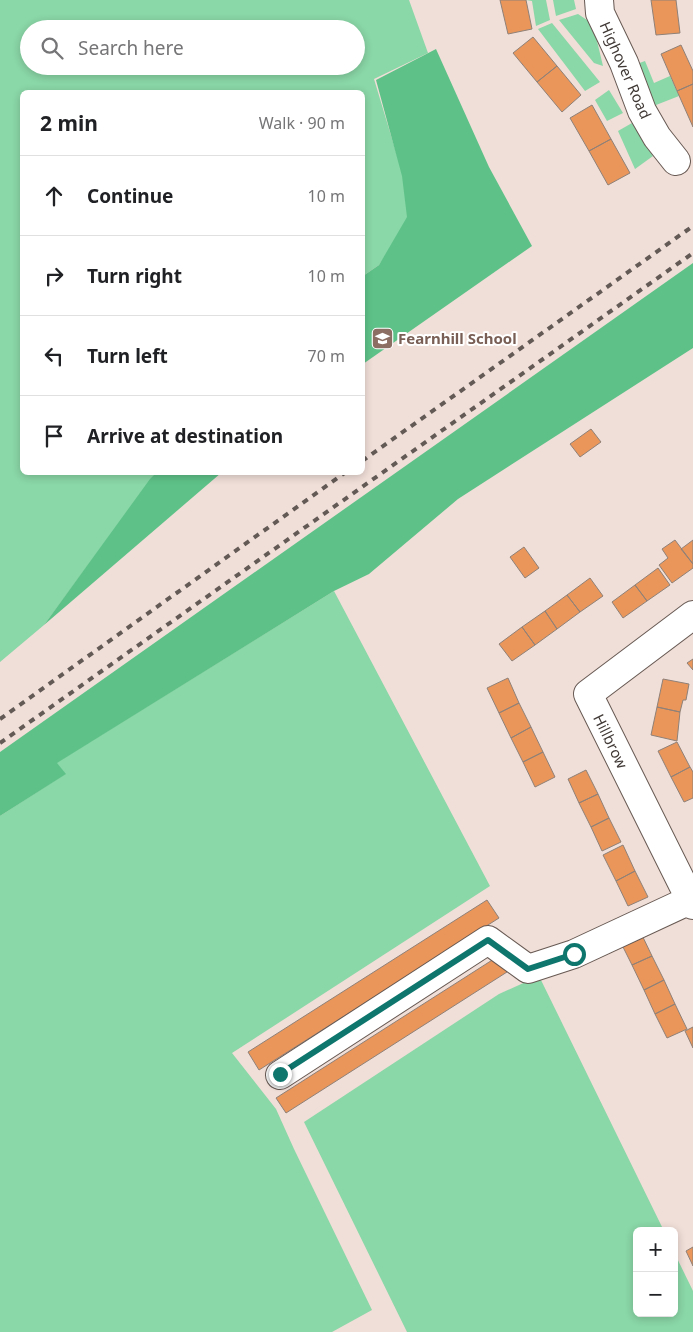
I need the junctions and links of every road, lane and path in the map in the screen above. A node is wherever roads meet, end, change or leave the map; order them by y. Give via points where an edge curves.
1 (599, 0) edge
2 (676, 161) dead end
3 (693, 615) edge
4 (692, 903) edge
5 (280, 1074) dead end

1 - 2 street, Highover Road via 600,12 642,111
3 - 4 street, Hillbrow via 588,694
4 - 5 street via 582,950 528,969 488,940

